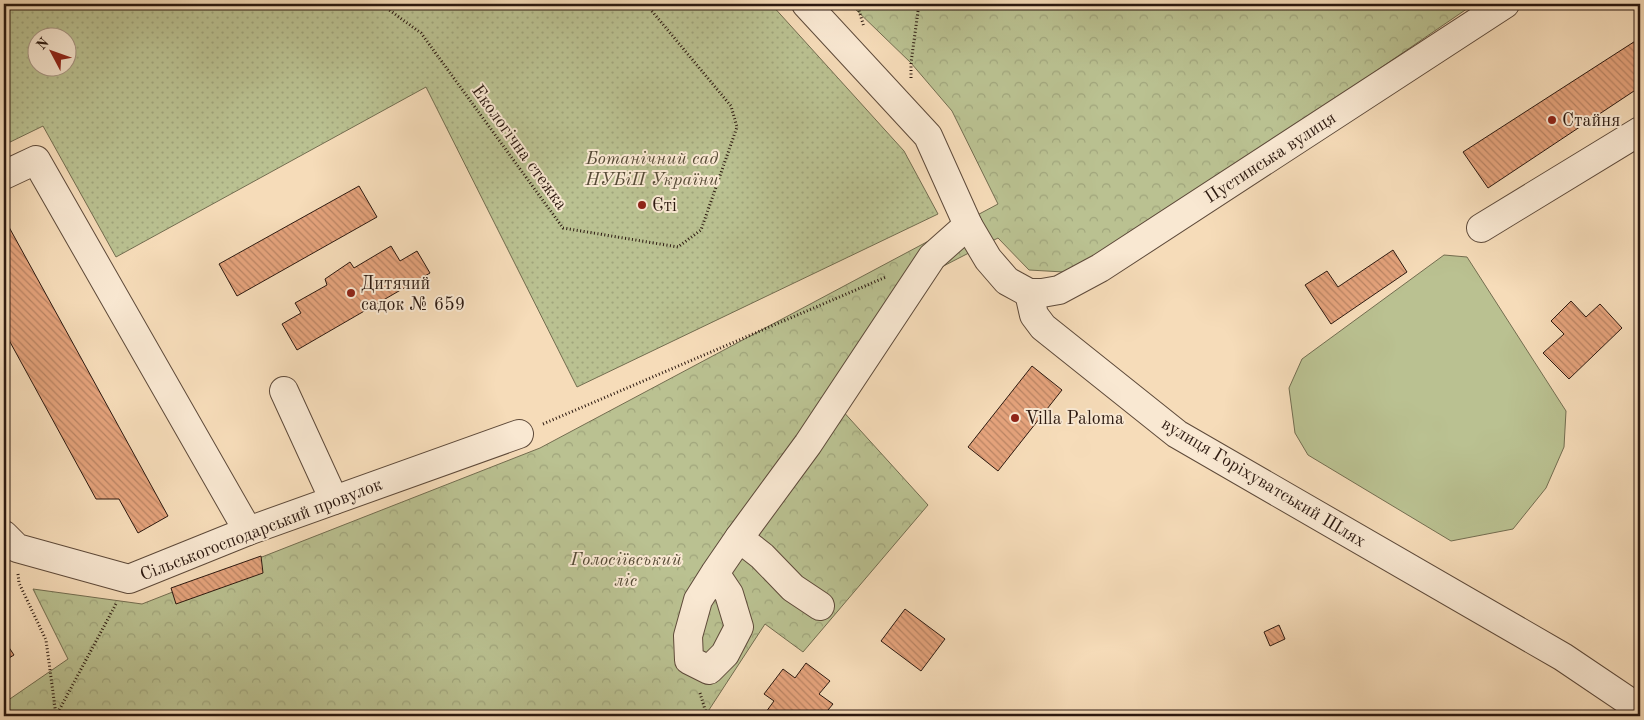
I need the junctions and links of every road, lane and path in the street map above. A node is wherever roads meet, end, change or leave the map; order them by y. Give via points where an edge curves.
1 (381, 4) edge
2 (646, 4) edge
3 (806, 4) edge
4 (919, 4) edge
5 (1505, 4) edge
6 (911, 63) dead end
7 (1640, 131) edge
8 (4, 174) edge
9 (968, 225) junction
10 (1482, 228) dead end
11 (886, 277) dead end
12 (1029, 293) junction
13 (284, 391) dead end
14 (519, 434) joint
15 (334, 500) junction
16 (248, 531) junction
17 (739, 538) junction
18 (10, 541) edge
19 (715, 573) dead end
20 (129, 579) junction
21 (820, 606) dead end
22 (1632, 710) edge
23 (56, 716) edge

1 - 2 path, Екологічна стежка via 421,33 563,228 678,246 700,230 737,128 731,106
3 - 9 street via 928,136
4 - 6 path
5 - 12 street, Пустинська вулиця via 1100,268 1059,290
7 - 10 street
8 - 16 street via 36,160
9 - 12 street via 988,259 1007,281
9 - 17 street via 932,258 808,444
11 - 14 path
12 - 22 street, вулиця Горіхуватський Шлях via 1034,315 1043,327 1177,434 1563,657
13 - 15 street
14 - 15 street, Сільськогосподарський провулок
15 - 16 street, Сільськогосподарський провулок
16 - 20 street, Сільськогосподарський провулок
17 - 19 street
17 - 21 street via 793,588
18 - 20 street, Сільськогосподарський провулок
18 - 23 path via 19,583 46,640
20 - 23 path

